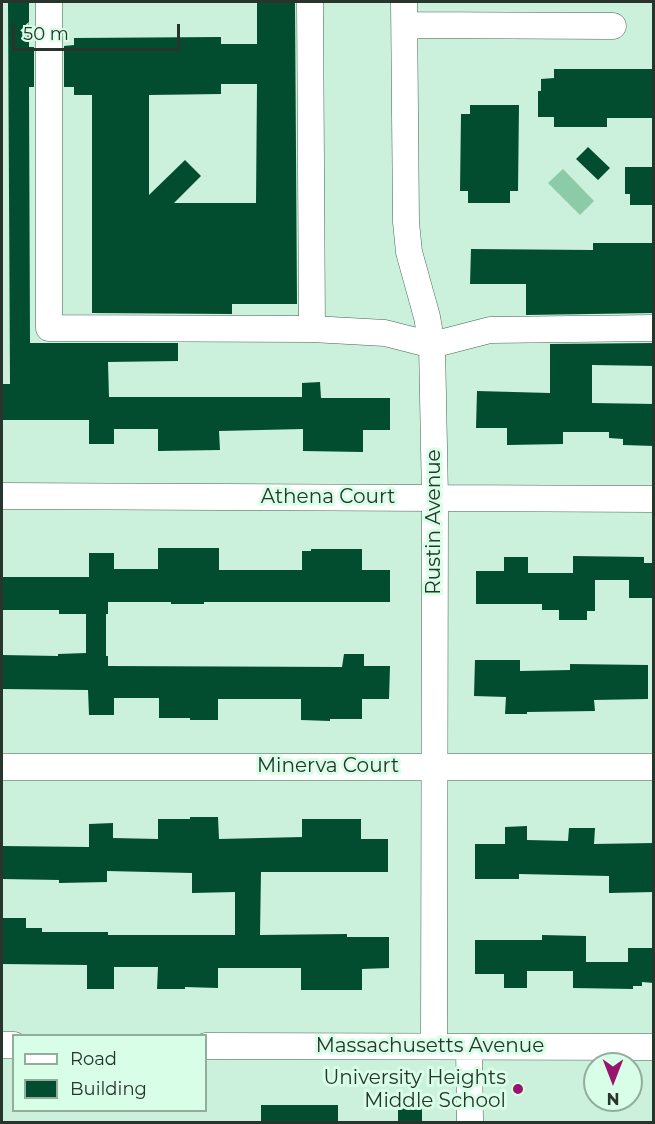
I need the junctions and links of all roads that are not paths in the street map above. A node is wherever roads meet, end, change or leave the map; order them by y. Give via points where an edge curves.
1 (49, 2) edge
2 (310, 2) edge
3 (405, 13) edge
4 (613, 26) dead end
5 (654, 328) edge
6 (312, 329) junction
7 (432, 345) junction
8 (2, 496) edge
9 (435, 498) junction
10 (654, 499) edge
11 (434, 766) junction
12 (2, 767) edge
13 (654, 767) edge
14 (207, 1046) edge
15 (434, 1046) junction
16 (470, 1047) junction
17 (654, 1047) edge
18 (470, 1122) edge

1 - 6 street via 49,328
2 - 6 street
3 - 4 street
3 - 7 street, Rustin Avenue via 406,222 409,252
5 - 7 street via 490,330
6 - 7 street via 385,333
7 - 9 street, Rustin Avenue
8 - 9 street, Athena Court
9 - 10 street, Athena Court
9 - 11 street, Rustin Avenue
11 - 12 street, Minerva Court
11 - 13 street, Minerva Court
11 - 15 street, Rustin Avenue
14 - 15 street, Massachusetts Avenue
15 - 16 street, Massachusetts Avenue
16 - 17 street, Massachusetts Avenue
16 - 18 street

